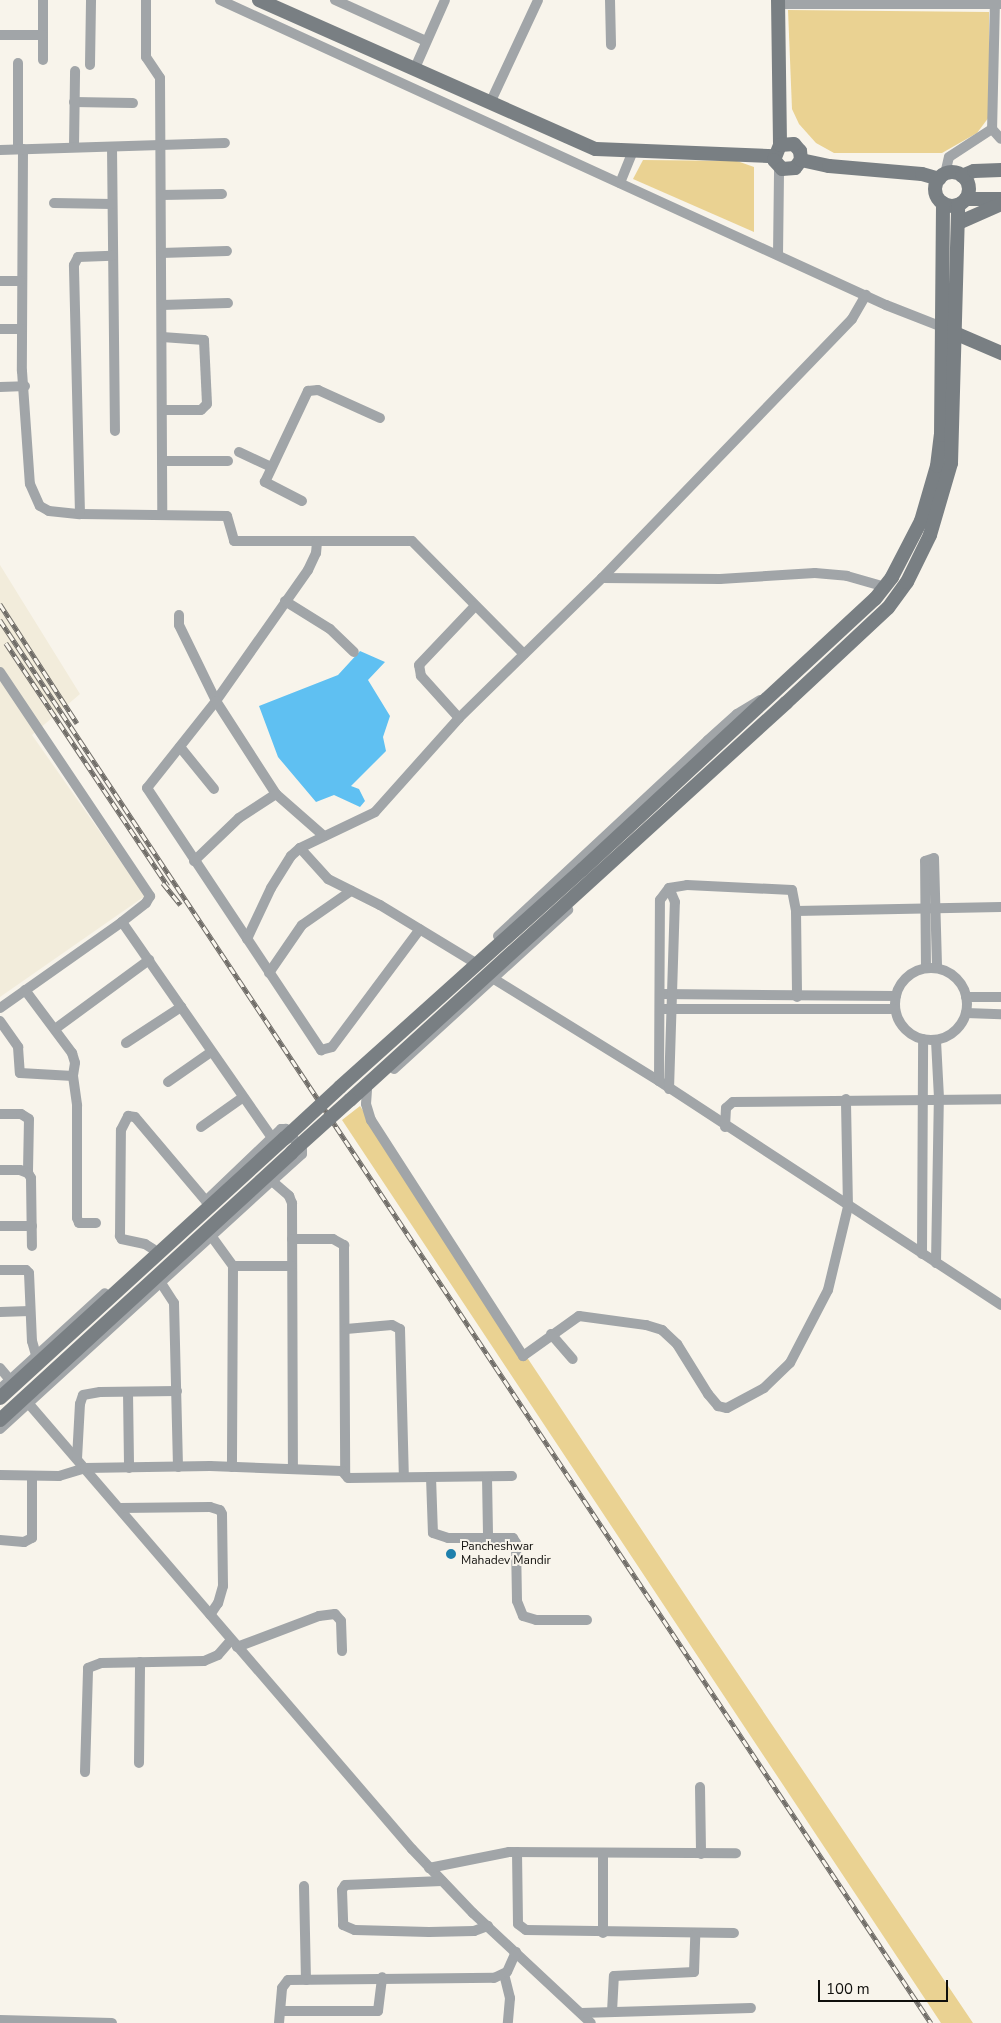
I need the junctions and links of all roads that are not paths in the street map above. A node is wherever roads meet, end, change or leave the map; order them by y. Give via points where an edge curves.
1 (43, 0) edge
2 (91, 0) edge
3 (146, 0) edge
4 (220, 0) edge
5 (259, 0) edge
6 (335, 0) edge
7 (445, 0) edge
8 (538, 0) edge
9 (610, 0) edge
10 (778, 2) edge
11 (997, 2) edge
12 (354, 4) edge
13 (998, 28) edge
14 (0, 35) edge
15 (43, 35) junction
16 (426, 42) junction
17 (611, 45) dead end
18 (43, 60) dead end
19 (18, 63) dead end
20 (90, 64) dead end
21 (415, 68) junction
22 (75, 71) dead end
23 (491, 101) junction
24 (74, 102) junction
25 (133, 103) dead end
26 (992, 129) junction
27 (1001, 139) edge
28 (225, 143) dead end
29 (160, 145) junction
30 (74, 146) junction
31 (112, 147) junction
32 (20, 149) junction
33 (0, 150) edge
34 (633, 151) junction
35 (778, 156) junction
36 (801, 160) junction
37 (1001, 170) edge
38 (962, 176) junction
39 (942, 177) junction
40 (620, 183) junction
41 (222, 194) dead end
42 (161, 195) junction
43 (1001, 199) edge
44 (962, 202) junction
45 (943, 203) junction
46 (54, 204) dead end
47 (112, 204) junction
48 (1001, 204) edge
49 (958, 223) junction
50 (228, 251) dead end
51 (161, 253) junction
52 (778, 255) junction
53 (112, 256) junction
54 (0, 281) edge
55 (21, 281) junction
56 (866, 295) junction
57 (228, 303) dead end
58 (162, 304) junction
59 (0, 328) edge
60 (22, 328) junction
61 (942, 328) junction
62 (957, 334) junction
63 (162, 337) junction
64 (1001, 353) edge
65 (25, 386) junction
66 (0, 387) edge
67 (162, 410) junction
68 (380, 418) dead end
69 (115, 431) dead end
70 (238, 452) dead end
71 (162, 461) junction
72 (228, 461) dead end
73 (271, 467) junction
74 (302, 501) dead end
75 (162, 513) junction
76 (80, 514) junction
77 (317, 542) junction
78 (602, 578) junction
79 (885, 587) junction
80 (285, 601) junction
81 (475, 606) junction
82 (179, 615) dead end
83 (354, 652) dead end
84 (524, 654) junction
85 (0, 672) edge
86 (772, 694) junction
87 (216, 701) junction
88 (786, 703) junction
89 (459, 718) junction
90 (180, 747) junction
91 (214, 789) dead end
92 (276, 794) junction
93 (324, 836) junction
94 (300, 848) junction
95 (194, 861) junction
96 (669, 888) junction
97 (351, 891) junction
98 (936, 907) junction
99 (1001, 907) edge
100 (925, 908) junction
101 (796, 911) junction
102 (122, 922) junction
103 (420, 929) junction
104 (247, 940) junction
105 (149, 960) junction
106 (472, 961) junction
107 (931, 968) junction
108 (269, 973) junction
109 (494, 979) junction
110 (25, 990) junction
111 (660, 994) junction
112 (674, 994) junction
113 (896, 996) junction
114 (797, 997) junction
115 (966, 997) junction
116 (1001, 998) edge
117 (181, 1007) junction
118 (0, 1008) edge
119 (660, 1009) junction
120 (673, 1009) junction
121 (895, 1009) junction
122 (966, 1013) junction
123 (1001, 1014) edge
124 (0, 1021) edge
125 (55, 1029) junction
126 (923, 1039) junction
127 (936, 1040) junction
128 (126, 1043) dead end
129 (211, 1052) junction
130 (73, 1076) junction
131 (659, 1081) junction
132 (168, 1082) dead end
133 (343, 1085) junction
134 (669, 1089) junction
135 (358, 1094) junction
136 (242, 1098) junction
137 (939, 1098) junction
138 (846, 1099) junction
139 (925, 1099) junction
140 (1001, 1099) edge
141 (0, 1114) edge
142 (725, 1126) junction
143 (201, 1127) dead end
144 (279, 1138) junction
145 (0, 1170) edge
146 (28, 1173) junction
147 (272, 1181) junction
148 (206, 1201) junction
149 (848, 1206) junction
150 (96, 1223) dead end
151 (0, 1226) edge
152 (32, 1226) junction
153 (212, 1237) junction
154 (292, 1239) junction
155 (32, 1246) dead end
156 (153, 1249) junction
157 (922, 1254) junction
158 (936, 1263) junction
159 (233, 1266) junction
160 (292, 1266) junction
161 (0, 1270) edge
162 (161, 1284) junction
163 (1001, 1304) edge
164 (30, 1311) junction
165 (0, 1312) edge
166 (346, 1329) junction
167 (551, 1334) junction
168 (36, 1355) junction
169 (573, 1359) dead end
170 (0, 1368) edge
171 (10, 1380) junction
172 (0, 1389) edge
173 (177, 1391) junction
174 (128, 1392) junction
175 (0, 1398) edge
176 (29, 1404) junction
177 (0, 1420) edge
178 (0, 1428) edge
179 (77, 1459) junction
180 (178, 1467) junction
181 (232, 1467) junction
182 (85, 1468) junction
183 (129, 1468) junction
184 (292, 1469) junction
185 (345, 1473) junction
186 (0, 1475) edge
187 (32, 1476) junction
188 (512, 1476) dead end
189 (404, 1477) junction
190 (430, 1477) junction
191 (487, 1477) junction
192 (120, 1508) junction
193 (488, 1537) junction
194 (0, 1540) edge
195 (210, 1615) junction
196 (587, 1620) dead end
197 (234, 1643) junction
198 (342, 1651) dead end
199 (140, 1662) junction
200 (139, 1763) dead end
201 (85, 1772) dead end
202 (700, 1787) dead end
203 (517, 1852) junction
204 (736, 1853) dead end
205 (604, 1854) junction
206 (701, 1854) junction
207 (429, 1868) junction
208 (442, 1881) junction
209 (304, 1886) dead end
210 (488, 1926) junction
211 (604, 1933) junction
212 (694, 1934) junction
213 (734, 1934) dead end
214 (516, 1952) junction
215 (504, 1974) junction
216 (382, 1977) junction
217 (306, 1980) junction
218 (751, 2008) dead end
219 (281, 2011) junction
220 (612, 2012) junction
221 (581, 2013) junction
222 (0, 2020) edge
223 (30, 2022) edge
224 (78, 2023) edge
225 (112, 2023) edge
226 (279, 2023) edge
227 (508, 2023) edge
228 (592, 2023) edge

1 - 15 street
2 - 20 street
3 - 29 street via 146,57 160,78
4 - 40 street
5 - 21 main road
6 - 12 street
7 - 16 street
8 - 23 street
9 - 17 street
10 - 11 street
10 - 35 main road
11 - 13 street
12 - 16 street
13 - 26 street
14 - 15 street
15 - 18 street
16 - 21 street
19 - 32 street
21 - 23 main road
22 - 24 street
23 - 34 main road via 596,149
24 - 25 street
24 - 30 street
26 - 27 street
26 - 39 street via 949,157
28 - 29 street
29 - 31 street
29 - 42 street
30 - 31 street
30 - 32 street
31 - 47 street
32 - 33 street
32 - 55 street
34 - 35 main road
34 - 40 street
35 - 36 main road via 791,170
35 - 36 main road via 789,143 797,147
35 - 52 street
36 - 39 main road via 828,166
37 - 38 main road
38 - 39 main road via 954,172
38 - 44 main road via 969,189
39 - 45 main road via 936,194
40 - 52 street
41 - 42 street
42 - 51 street
43 - 44 main road
44 - 45 main road
44 - 49 main road
45 - 61 main road
46 - 47 street
47 - 53 street
48 - 49 main road
49 - 62 main road
50 - 51 street
51 - 58 street
52 - 56 street
53 - 69 street
53 - 76 street via 78,257 74,265
54 - 55 street
55 - 60 street
56 - 61 street
56 - 78 street via 852,319
57 - 58 street
58 - 63 street
59 - 60 street
60 - 65 street
61 - 62 main road
61 - 79 main road via 937,466 921,521
62 - 64 main road
62 - 88 main road via 951,463 940,507 920,560 888,608
63 - 67 street
63 - 67 street via 204,340 207,404 201,410
65 - 66 street
65 - 76 street via 33,496 40,506 49,511
67 - 71 street
68 - 73 street via 312,389 304,397
70 - 73 street
71 - 72 street
71 - 75 street
73 - 74 street via 266,479 268,484
75 - 76 street
75 - 77 street via 226,516 234,541
77 - 80 street via 313,562
77 - 81 street via 412,541
78 - 79 street via 718,579 815,573 847,576
78 - 84 street
79 - 86 main road
80 - 83 street via 330,629
80 - 87 street
81 - 84 street
81 - 89 street via 418,665 421,676
82 - 87 street via 179,625
84 - 89 street
85 - 102 street via 149,893 146,903
86 - 106 street via 738,714
86 - 133 main road
87 - 90 street
87 - 92 street
88 - 109 street via 742,750
88 - 135 main road
89 - 93 street via 375,812
90 - 91 street
90 - 95 street via 147,788
92 - 93 street
92 - 95 street via 239,818
93 - 94 street
94 - 97 street via 319,872
94 - 104 street via 271,888
95 - 104 street
96 - 101 street via 687,885 787,888 794,892
96 - 111 street via 660,900
96 - 112 street via 675,902
97 - 103 street
97 - 108 street via 302,925
98 - 99 street
98 - 100 street
98 - 100 street via 936,860 927,858
98 - 107 street
100 - 101 street
100 - 107 street
101 - 114 street
102 - 105 street
102 - 110 street
103 - 106 street
103 - 108 street via 327,1050 317,1047
104 - 108 street
105 - 117 street
105 - 125 street
106 - 133 street via 354,1067
107 - 113 street via 906,978
107 - 115 street via 954,976
109 - 131 street
109 - 135 street
110 - 118 street
110 - 125 street
111 - 112 street
111 - 119 street
112 - 114 street
112 - 120 street
113 - 114 street
113 - 121 street
115 - 116 street
115 - 122 street
117 - 128 street
117 - 129 street
119 - 120 street
119 - 131 street
120 - 121 street
120 - 134 street
121 - 126 street via 904,1028
122 - 123 street
122 - 127 street via 955,1031
124 - 130 street via 18,1047 20,1073
125 - 130 street via 75,1062
126 - 127 street
126 - 139 street
127 - 137 street
129 - 132 street
129 - 136 street
130 - 150 street via 77,1106 77,1218 79,1222
131 - 134 street
133 - 144 main road, bridge
134 - 142 street
135 - 167 street via 366,1104 370,1120 523,1356
135 - 177 main road, bridge
136 - 143 street
136 - 144 street
137 - 139 street
137 - 140 street
137 - 158 street
138 - 139 street
138 - 142 street via 733,1102 726,1108
138 - 149 street
139 - 157 street
141 - 146 street via 21,1114 29,1120
142 - 149 street
144 - 147 street via 281,1129 286,1129 303,1152
144 - 148 street
144 - 175 main road
145 - 146 street
146 - 152 street
147 - 153 street
147 - 154 street via 289,1196
148 - 156 street
148 - 156 street via 134,1117 128,1116 121,1130 120,1236
149 - 157 street
149 - 167 street via 828,1290 797,1351 775,1378 732,1407 718,1406 676,1344 662,1330 579,1316
151 - 152 street
152 - 155 street
153 - 159 street
153 - 162 street
154 - 160 street
154 - 166 street via 333,1239 344,1245
156 - 168 street
157 - 158 street
158 - 163 street
159 - 160 street
159 - 181 street
160 - 184 street
161 - 164 street via 28,1270
162 - 173 street via 174,1303
162 - 176 street
164 - 165 street
164 - 168 street
166 - 185 street
166 - 189 street via 392,1325 400,1330
167 - 169 street
168 - 171 street
170 - 171 street
171 - 172 street
173 - 174 street
173 - 180 street
174 - 179 street via 83,1395
174 - 183 street
176 - 178 street
176 - 179 street
179 - 182 street
180 - 181 street
180 - 183 street
181 - 184 street
182 - 183 street
182 - 187 street via 59,1476
182 - 192 street
184 - 185 street
185 - 189 street via 348,1478
186 - 187 street
187 - 194 street via 32,1538 24,1542
188 - 191 street
189 - 190 street
190 - 191 street
190 - 193 street via 433,1533 448,1538
191 - 193 street
192 - 195 street
192 - 195 street via 220,1510 223,1586 218,1604
193 - 196 street via 513,1538 516,1543 517,1601 523,1616 536,1620
195 - 197 street
197 - 198 street via 335,1614 341,1621
197 - 199 street via 204,1661
197 - 207 street
199 - 200 street
199 - 201 street via 101,1663 88,1668
202 - 206 street
203 - 205 street
203 - 207 street via 489,1854
203 - 211 street via 520,1928
204 - 206 street
205 - 206 street
205 - 211 street
207 - 208 street
208 - 210 street
208 - 210 street via 345,1885 342,1890 343,1925 355,1930 429,1932 474,1931
209 - 217 street
210 - 214 street
211 - 212 street
212 - 213 street
212 - 220 street via 694,1972 614,1976
214 - 215 street
214 - 221 street
215 - 216 street via 494,1978
215 - 227 street via 510,1998
216 - 217 street
216 - 219 street via 378,2011
217 - 219 street via 284,1983
218 - 220 street
219 - 226 street
220 - 221 street
221 - 228 street
222 - 223 street
223 - 224 street
224 - 225 street

